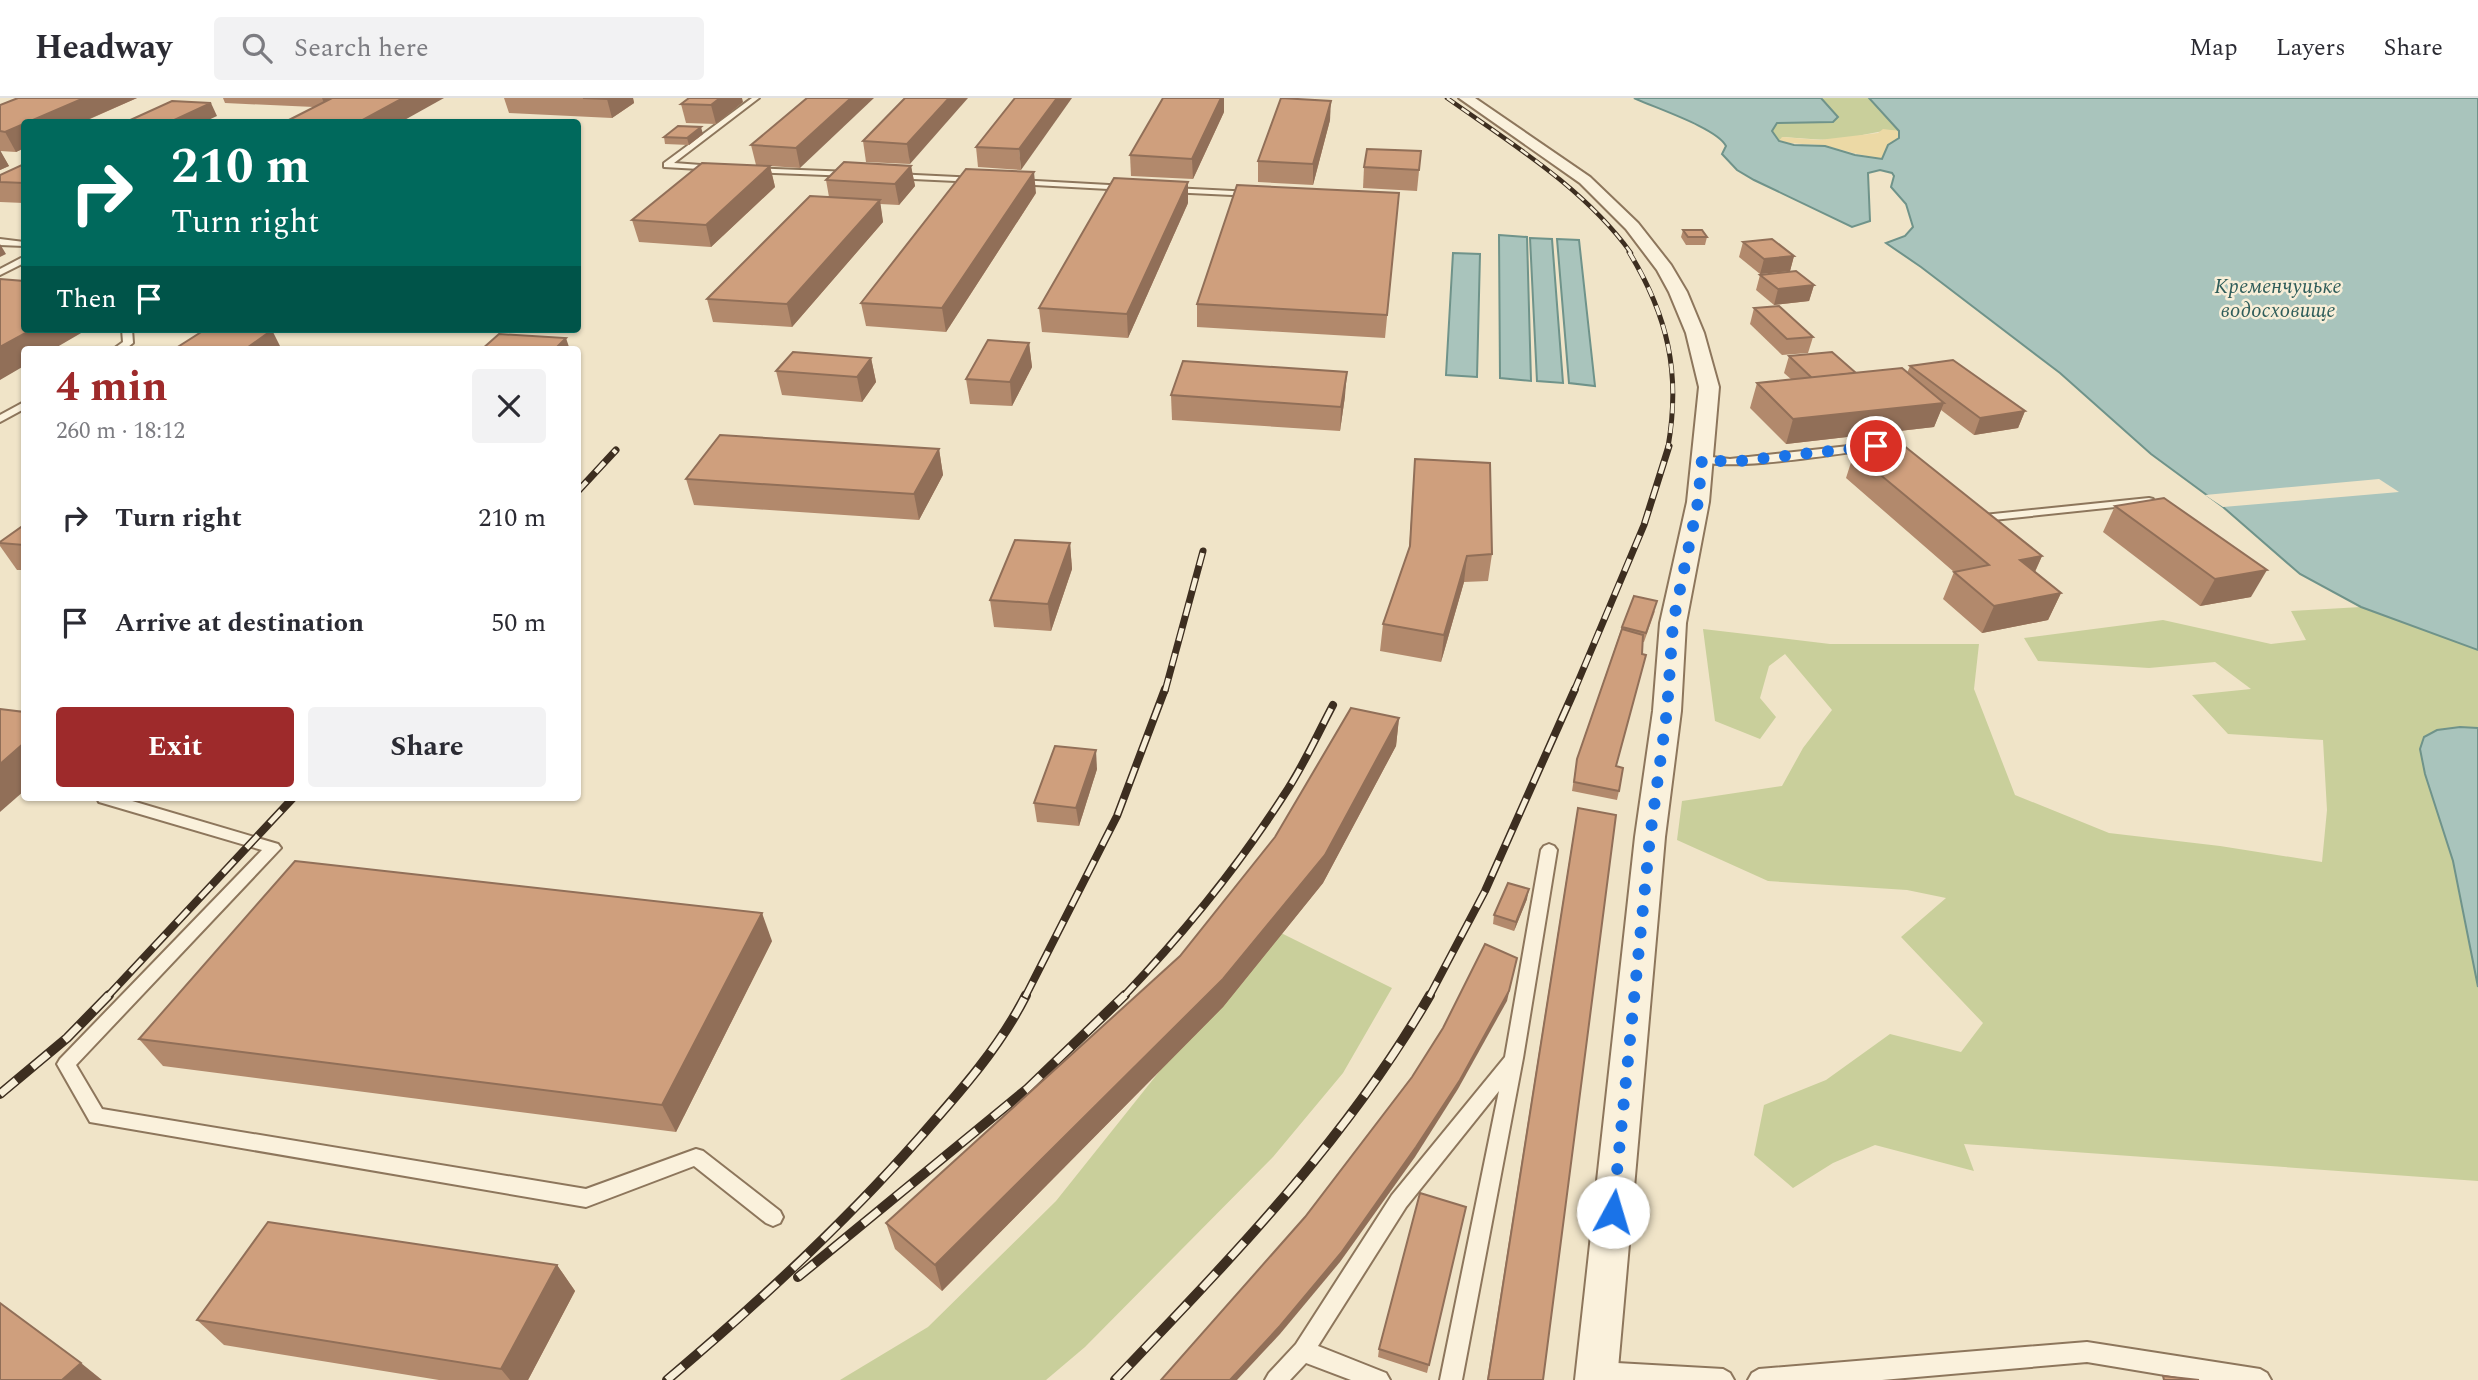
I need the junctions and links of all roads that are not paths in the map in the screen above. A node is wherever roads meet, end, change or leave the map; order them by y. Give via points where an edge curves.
1 (756, 98) edge
2 (1466, 98) edge
3 (722, 168) edge
4 (735, 169) edge
5 (859, 175) edge
6 (887, 176) edge
7 (983, 181) edge
8 (1011, 182) edge
9 (1135, 188) edge
10 (1162, 190) edge
11 (1258, 194) edge
12 (0, 242) edge
13 (21, 244) edge
14 (21, 262) edge
15 (0, 272) edge
16 (21, 407) edge
17 (0, 419) edge
18 (1702, 459) junction
19 (1907, 470) edge
20 (2166, 500) edge
21 (1958, 511) edge
22 (114, 801) edge
23 (1549, 850) dead end
24 (1514, 1058) junction
25 (773, 1217) dead end
26 (1303, 1351) junction
27 (1597, 1377) edge
28 (1276, 1380) edge
29 (1379, 1380) edge
30 (1451, 1380) edge
31 (1723, 1380) edge
32 (1759, 1380) edge
33 (2260, 1380) edge

1 - 3 lane via 667,165
2 - 18 street via 1585,180 1632,226 1665,269 1695,333 1709,387
4 - 5 lane
6 - 7 lane
8 - 9 lane
10 - 11 lane
12 - 13 lane
14 - 15 lane
16 - 17 lane
18 - 19 lane via 1730,462 1876,446
18 - 27 street via 1698,502 1673,623
20 - 21 lane via 1968,519
22 - 25 lane via 273,848 66,1064 96,1116 586,1198 696,1157
23 - 24 lane
24 - 26 lane via 1399,1202
24 - 30 lane
26 - 28 lane
26 - 29 lane
27 - 31 lane
32 - 33 lane via 2087,1352

